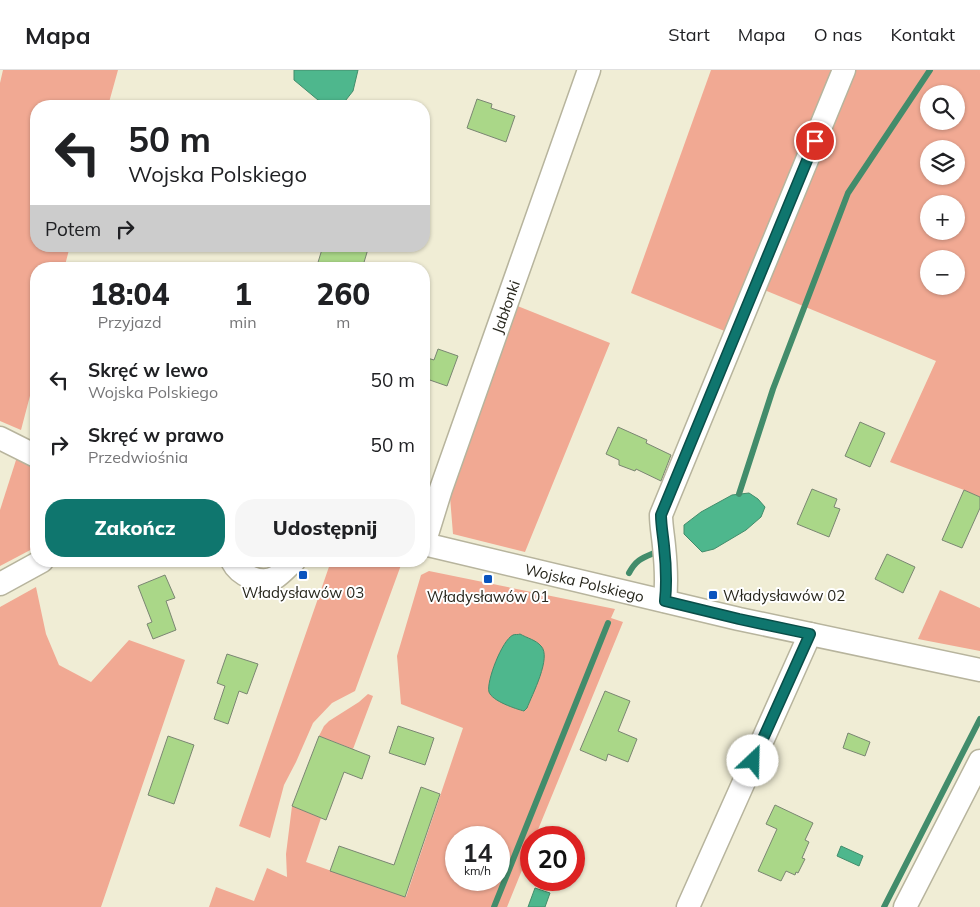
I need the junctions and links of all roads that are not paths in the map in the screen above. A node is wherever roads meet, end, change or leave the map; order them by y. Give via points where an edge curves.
1 (589, 70) edge
2 (844, 70) edge
3 (0, 438) edge
4 (30, 453) edge
5 (430, 525) edge
6 (430, 545) edge
7 (31, 567) edge
8 (236, 567) edge
9 (288, 567) edge
10 (0, 584) edge
11 (665, 601) junction
12 (810, 634) junction
13 (980, 670) edge
14 (980, 761) edge
15 (688, 907) edge
16 (905, 907) edge

1 - 5 street, Jabłonki
2 - 11 street via 661,515
3 - 4 street
6 - 11 street, Wojska Polskiego
7 - 10 street
8 - 9 street via 248,576 266,580 277,577
11 - 12 street, Wojska Polskiego
12 - 13 street, Wojska Polskiego
12 - 15 street
14 - 16 street

